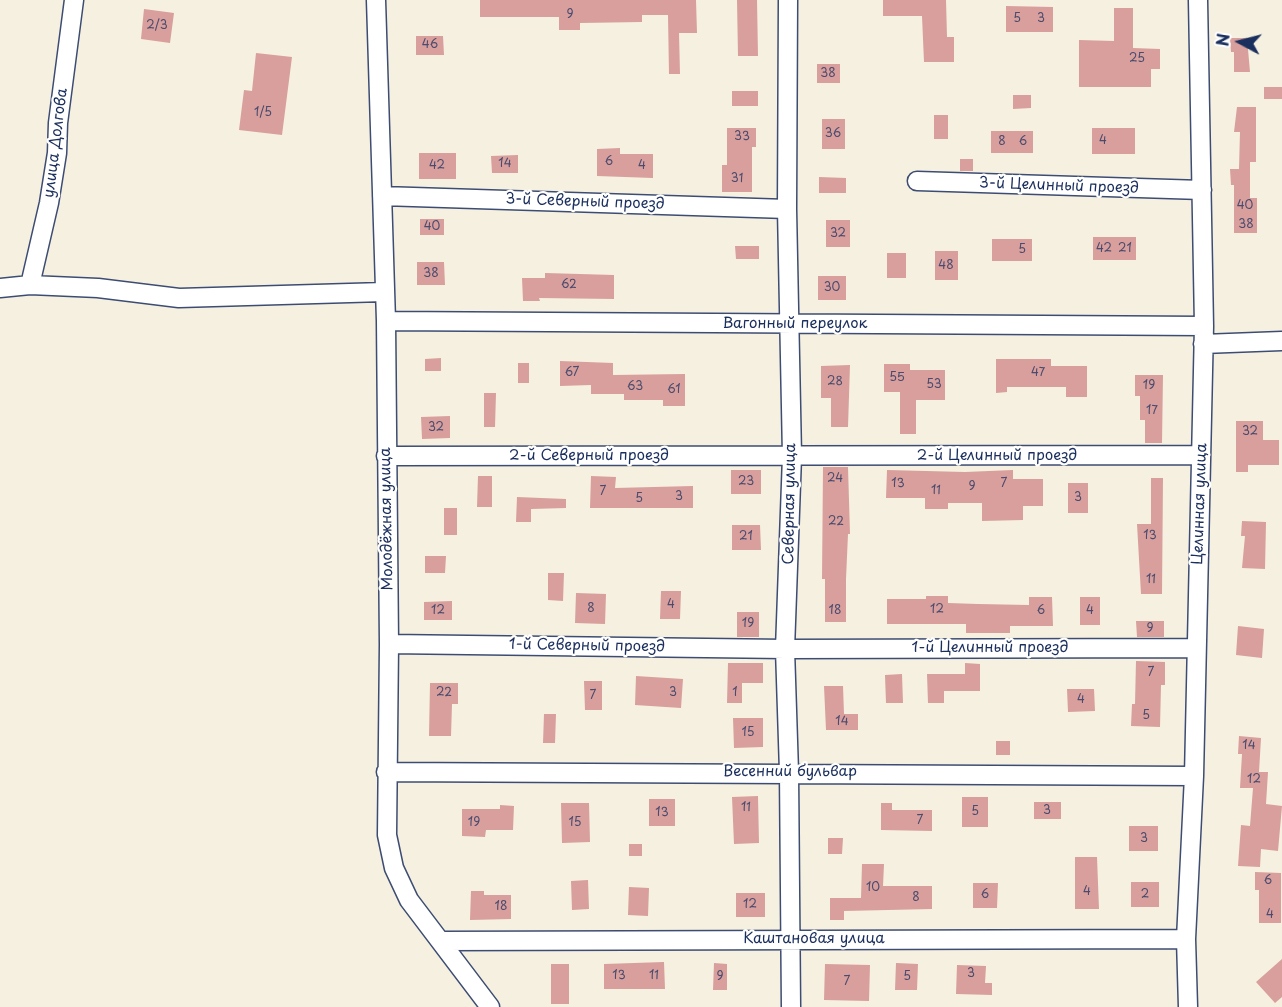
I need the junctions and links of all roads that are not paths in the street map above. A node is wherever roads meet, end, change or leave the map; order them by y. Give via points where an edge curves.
1 (74, 0) edge
2 (376, 0) edge
3 (788, 0) edge
4 (1198, 0) edge
5 (917, 181) dead end
6 (1202, 190) junction
7 (382, 196) junction
8 (787, 208) junction
9 (30, 285) junction
10 (0, 288) edge
11 (384, 292) junction
12 (386, 321) junction
13 (789, 325) junction
14 (1203, 335) junction
15 (1282, 341) edge
16 (1201, 455) junction
17 (386, 456) junction
18 (792, 456) junction
19 (389, 644) junction
20 (1196, 648) junction
21 (785, 649) junction
22 (386, 772) junction
23 (789, 772) junction
24 (1194, 776) junction
25 (790, 938) junction
26 (1186, 939) junction
27 (441, 941) junction
28 (490, 1007) edge
29 (791, 1007) edge
30 (1188, 1007) edge

1 - 9 street, улица Долгова via 57,153
2 - 7 street, Молодёжная улица
3 - 8 street, Северная улица
4 - 6 street, Целинная улица
5 - 6 street, 3-й Целинный проезд
6 - 14 street, Целинная улица
7 - 8 street, 3-й Северный проезд
7 - 11 street, Молодёжная улица
8 - 13 street, Северная улица
9 - 10 street
9 - 11 street via 179,298
11 - 12 street, Молодёжная улица
12 - 13 street, Вагонный переулок
12 - 17 street, Молодёжная улица
13 - 14 street, Вагонный переулок
13 - 18 street, Северная улица
14 - 15 street, Вагонный переулок
14 - 16 street, Целинная улица
16 - 18 street, 2-й Целинный проезд
16 - 20 street, Целинная улица
17 - 18 street, 2-й Северный проезд
17 - 19 street, Молодёжная улица
18 - 21 street, Северная улица
19 - 21 street, 1-й Северный проезд
19 - 22 street, Молодёжная улица
20 - 21 street, 1-й Целинный проезд
20 - 24 street, Целинная улица
21 - 23 street, Северная улица
22 - 23 street, Весенний бульвар
22 - 27 street, Молодёжная улица via 387,835 394,868 409,900
23 - 24 street, Весенний бульвар
23 - 25 street, Северная улица
24 - 26 street, Целинная улица
25 - 26 street, Каштановая улица
25 - 27 street, Каштановая улица
25 - 29 street, Северная улица
26 - 30 street, Целинная улица
27 - 28 street, Молодёжная улица

